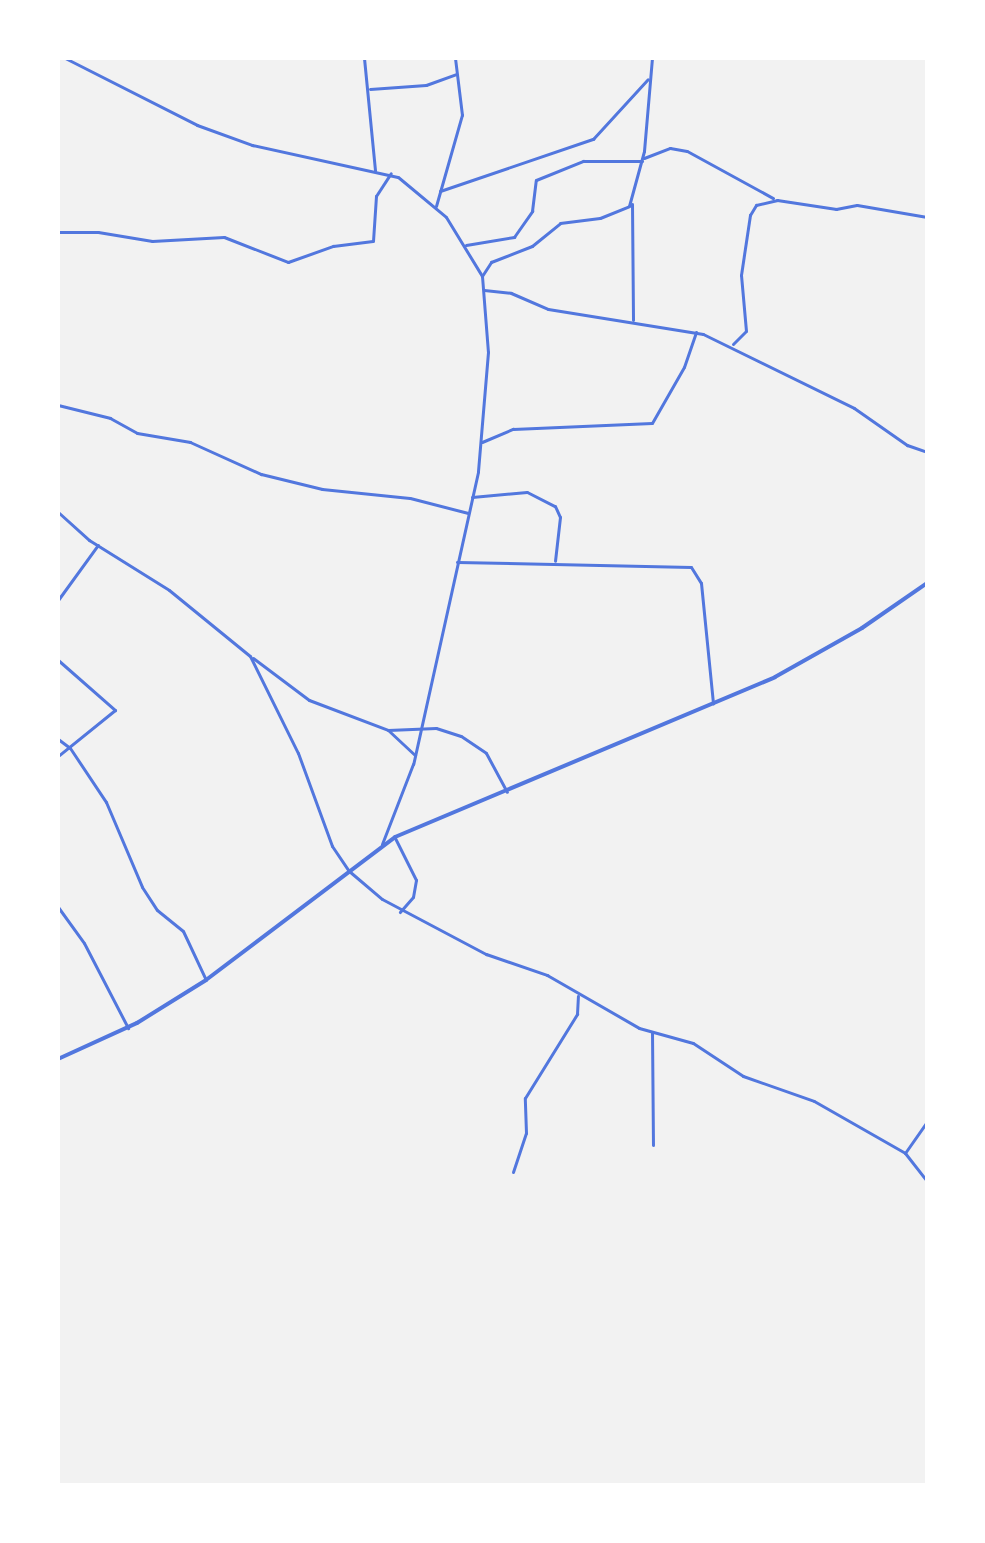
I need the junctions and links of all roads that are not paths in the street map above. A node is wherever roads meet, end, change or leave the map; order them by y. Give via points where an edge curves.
1 (65, 58) edge
2 (364, 58) edge
3 (455, 58) edge
4 (652, 58) edge
5 (456, 74) junction
6 (648, 79) junction
7 (369, 89) junction
8 (642, 159) junction
9 (375, 170) junction
10 (391, 173) junction
11 (440, 191) junction
12 (777, 200) junction
13 (631, 202) junction
14 (436, 206) junction
15 (927, 217) edge
16 (58, 232) edge
17 (466, 245) junction
18 (482, 276) junction
19 (484, 290) junction
20 (633, 320) junction
21 (696, 332) junction
22 (731, 346) junction
23 (58, 405) edge
24 (482, 442) junction
25 (927, 452) edge
26 (472, 497) junction
27 (58, 512) edge
28 (468, 513) junction
29 (98, 545) junction
30 (555, 561) junction
31 (457, 562) junction
32 (927, 583) edge
33 (58, 600) edge
34 (250, 656) junction
35 (58, 660) edge
36 (713, 704) junction
37 (421, 726) junction
38 (388, 730) junction
39 (58, 739) edge
40 (70, 748) junction
41 (415, 755) junction
42 (58, 756) edge
43 (507, 792) junction
44 (395, 837) junction
45 (382, 844) junction
46 (349, 871) junction
47 (58, 907) edge
48 (400, 912) junction
49 (206, 980) junction
50 (578, 996) junction
51 (128, 1028) junction
52 (652, 1032) junction
53 (58, 1059) edge
54 (927, 1122) edge
55 (653, 1145) dead end
56 (905, 1153) junction
57 (513, 1172) dead end
58 (927, 1181) edge

1 - 9 street via 169,115 219,133
2 - 7 street
3 - 5 street
4 - 6 street
5 - 7 street via 426,85
5 - 11 street via 462,121
6 - 8 street
6 - 11 street via 593,139
7 - 9 street
8 - 12 street via 670,148 687,151
8 - 13 street
8 - 17 street via 583,161 536,180 532,211 514,237
9 - 10 street
10 - 14 street
10 - 16 street via 376,196 373,241 333,246 288,262 224,237 152,241
11 - 14 street
12 - 15 street via 807,208 857,205
12 - 22 street via 751,210 741,275 746,331
13 - 18 street via 611,216 560,223 532,246 491,262
13 - 20 street
14 - 17 street
17 - 18 street
18 - 19 street
19 - 20 street via 511,293 548,309
19 - 24 street via 488,352
20 - 21 street
21 - 22 street
21 - 24 street via 684,367 652,423 509,430
22 - 25 street
23 - 28 street via 110,418 137,433 190,442 261,474 322,489 410,498
24 - 26 street
26 - 28 street
26 - 30 street via 527,492 555,506 560,517
27 - 29 street
28 - 31 street
29 - 33 street
29 - 34 street via 169,590
30 - 31 street
30 - 36 street via 695,569
31 - 37 street
32 - 36 street via 804,663
34 - 38 street via 309,700
34 - 46 street via 298,753 332,846
35 - 40 street via 115,710
36 - 43 street
37 - 38 street
37 - 41 street
37 - 43 street via 447,730 481,749
38 - 41 street
39 - 40 street
40 - 42 street
40 - 49 street via 106,802 142,887 157,910 183,931
41 - 45 street
43 - 44 street
44 - 45 street
44 - 48 street via 416,880 413,897
45 - 46 street
46 - 48 street
46 - 49 street
47 - 51 street via 97,966
48 - 50 street via 486,954 539,971
49 - 51 street
50 - 52 street
50 - 57 street via 577,1014 525,1098 526,1133
51 - 53 street
52 - 55 street
52 - 56 street via 693,1043 743,1076 814,1101
54 - 56 street
56 - 58 street

